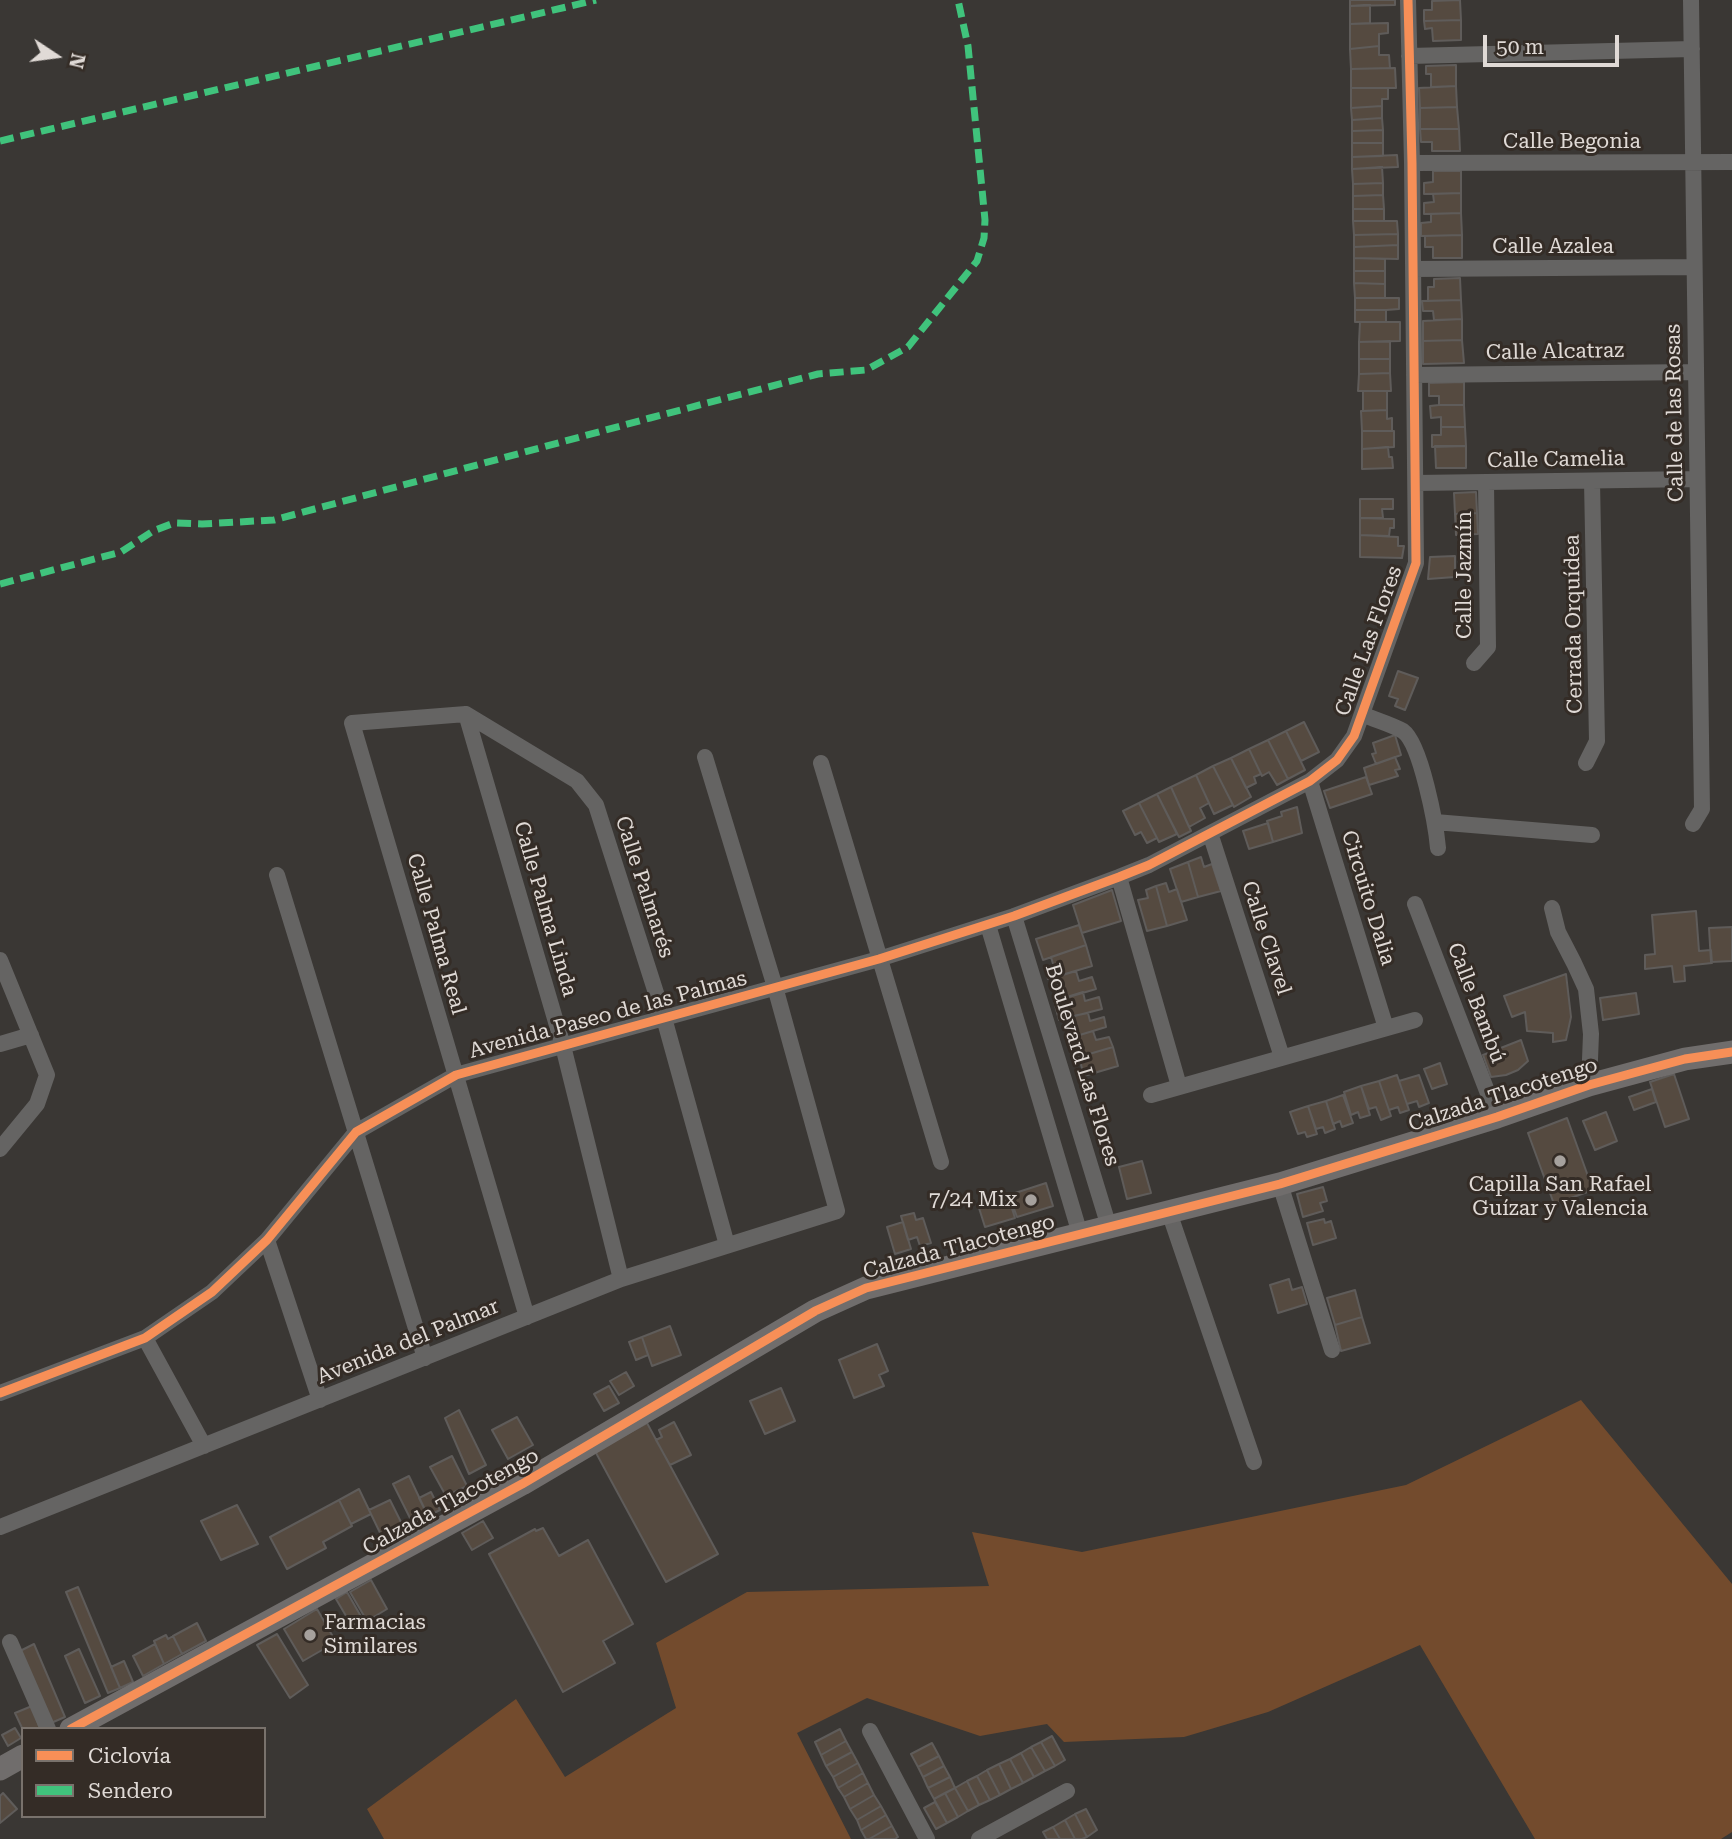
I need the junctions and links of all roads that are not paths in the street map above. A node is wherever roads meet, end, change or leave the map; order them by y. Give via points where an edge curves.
1 (1408, 0) edge
2 (1691, 0) edge
3 (1692, 49) junction
4 (1409, 57) junction
5 (1693, 162) junction
6 (1732, 162) edge
7 (1412, 163) junction
8 (1694, 267) junction
9 (1413, 270) junction
10 (1696, 372) junction
11 (1414, 375) junction
12 (1697, 479) junction
13 (1592, 481) junction
14 (1486, 482) junction
15 (1416, 483) junction
16 (1474, 663) dead end
17 (466, 714) junction
18 (1362, 714) junction
19 (705, 757) dead end
20 (821, 763) dead end
21 (1586, 763) dead end
22 (1310, 781) junction
23 (1435, 822) junction
24 (1693, 824) dead end
25 (1210, 833) junction
26 (1592, 835) dead end
27 (1438, 848) dead end
28 (277, 875) dead end
29 (1119, 877) junction
30 (1415, 904) dead end
31 (1552, 908) dead end
32 (1014, 916) junction
33 (988, 925) junction
34 (879, 958) junction
35 (0, 960) edge
36 (775, 987) junction
37 (664, 1018) junction
38 (1415, 1020) dead end
39 (1385, 1028) junction
40 (31, 1035) junction
41 (0, 1044) edge
42 (563, 1046) junction
43 (1732, 1052) edge
44 (1282, 1057) junction
45 (456, 1075) junction
46 (1589, 1085) junction
47 (1179, 1086) junction
48 (1151, 1095) dead end
49 (1497, 1117) junction
50 (356, 1132) junction
51 (0, 1149) edge
52 (940, 1162) dead end
53 (1280, 1184) junction
54 (1169, 1212) junction
55 (1109, 1227) junction
56 (1080, 1234) junction
57 (267, 1240) junction
58 (727, 1245) junction
59 (621, 1279) junction
60 (527, 1317) junction
61 (145, 1338) junction
62 (1332, 1350) dead end
63 (425, 1358) junction
64 (0, 1392) edge
65 (320, 1400) junction
66 (204, 1446) junction
67 (1254, 1462) dead end
68 (0, 1527) edge
69 (10, 1643) dead end
70 (47, 1727) edge
71 (75, 1727) edge
72 (870, 1731) dead end
73 (21, 1757) edge
74 (0, 1769) edge
75 (1067, 1791) dead end
76 (926, 1839) edge
77 (979, 1839) edge

1 - 4 street, Calle Las Flores
2 - 3 street, Calle de las Rosas
3 - 4 street
3 - 5 street, Calle de las Rosas
4 - 7 street, Calle Las Flores
5 - 6 street, Calle Begonia
5 - 7 street, Calle Begonia
5 - 8 street, Calle de las Rosas
7 - 9 street, Calle Las Flores
8 - 9 street, Calle Azalea
8 - 10 street, Calle de las Rosas
9 - 11 street, Calle Las Flores
10 - 11 street, Calle Alcatraz
10 - 12 street, Calle de las Rosas
11 - 15 street, Calle Las Flores
12 - 13 street, Calle Camelia
12 - 24 street, Calle de las Rosas via 1702,809
13 - 14 street, Calle Camelia
13 - 21 street, Cerrada Orquídea via 1597,740
14 - 15 street, Calle Camelia
14 - 16 street, Calle Jazmín via 1488,647
15 - 18 street, Calle Las Flores via 1416,563
17 - 37 street, Calle Palmarés via 577,781 596,805
17 - 42 street, Calle Palma Linda
17 - 45 street, Calle Palma Real via 352,723
18 - 22 street, Calle Las Flores via 1337,760
18 - 23 street via 1405,732 1416,752
19 - 36 street
20 - 34 street
22 - 25 street, Calle Las Flores
22 - 39 street, Circuito Dalia
23 - 26 street
23 - 27 street
25 - 29 street, Calle Las Flores
25 - 44 street, Calle Clavel
28 - 50 street
29 - 32 street, Calle Las Flores
29 - 47 street
30 - 49 street, Calle Bambú
31 - 46 street via 1558,932 1586,989 1591,1034
32 - 33 street, Avenida Paseo de las Palmas
32 - 55 street, Boulevard Las Flores
33 - 34 street, Avenida Paseo de las Palmas
33 - 56 street
34 - 36 street, Avenida Paseo de las Palmas
34 - 52 street
35 - 40 street
36 - 37 street, Avenida Paseo de las Palmas
36 - 58 street, Avenida del Palmar via 837,1211
37 - 42 street, Avenida Paseo de las Palmas
37 - 58 street, Calle Palmarés
38 - 39 street
39 - 44 street
40 - 41 street
40 - 51 street via 47,1075 37,1104
42 - 45 street, Avenida Paseo de las Palmas
42 - 59 street, Calle Palma Linda
43 - 46 street, Calzada Tlacotengo via 1685,1059
44 - 47 street
45 - 50 street, Avenida Paseo de las Palmas
45 - 60 street, Calle Palma Real
46 - 49 street, Calzada Tlacotengo
47 - 48 street
49 - 53 street, Calzada Tlacotengo
50 - 57 street, Avenida Paseo de las Palmas
50 - 63 street
53 - 54 street, Calzada Tlacotengo
53 - 62 street
54 - 55 street, Calzada Tlacotengo
54 - 67 street
55 - 56 street, Calzada Tlacotengo
56 - 71 street, Calzada Tlacotengo via 866,1288 816,1311 511,1490
57 - 61 street, Avenida Paseo de las Palmas via 212,1292
57 - 65 street
58 - 59 street, Avenida del Palmar
59 - 60 street, Avenida del Palmar
60 - 63 street, Avenida del Palmar
61 - 64 street, Avenida Paseo de las Palmas
61 - 66 street
63 - 65 street, Avenida del Palmar
65 - 66 street, Avenida del Palmar
66 - 68 street, Avenida del Palmar
69 - 70 street
72 - 76 street
73 - 74 street
75 - 77 street

